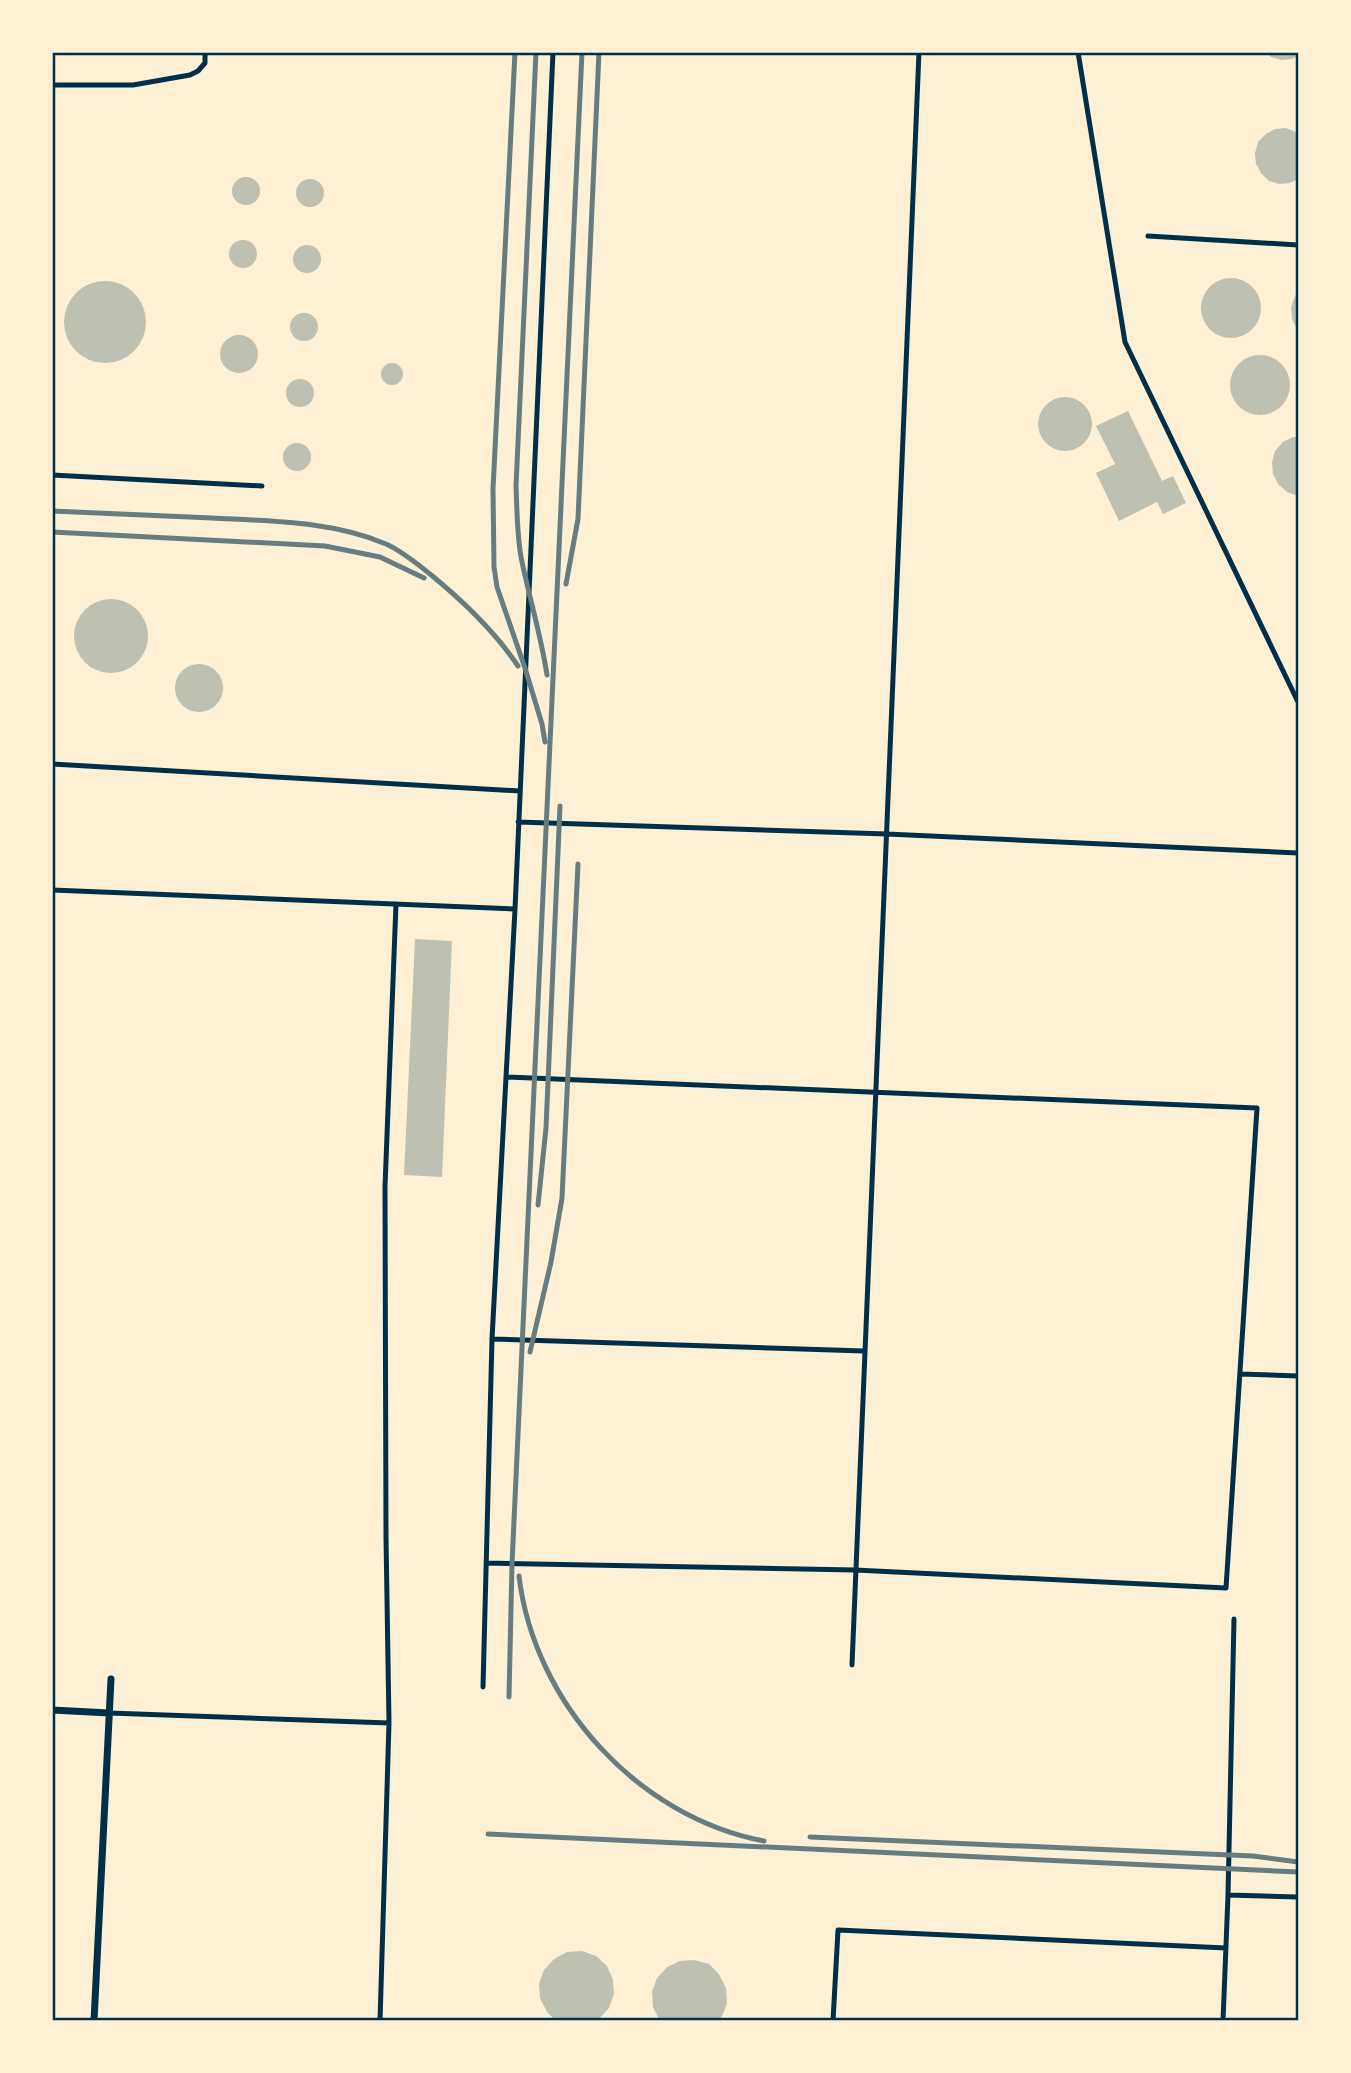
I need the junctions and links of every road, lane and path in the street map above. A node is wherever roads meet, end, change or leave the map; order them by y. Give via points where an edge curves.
1 (205, 52) edge
2 (553, 52) edge
3 (919, 52) edge
4 (1077, 52) edge
5 (52, 85) edge
6 (1148, 236) dead end
7 (1298, 245) edge
8 (52, 475) edge
9 (262, 486) dead end
10 (1298, 702) edge
11 (52, 765) edge
12 (520, 791) junction
13 (518, 822) junction
14 (887, 834) junction
15 (1298, 853) edge
16 (52, 890) edge
17 (396, 904) junction
18 (514, 909) junction
19 (506, 1077) junction
20 (876, 1093) junction
21 (492, 1339) junction
22 (864, 1352) junction
23 (1240, 1374) junction
24 (1298, 1376) edge
25 (486, 1563) junction
26 (855, 1570) junction
27 (1234, 1619) dead end
28 (852, 1665) dead end
29 (111, 1679) dead end
30 (483, 1687) dead end
31 (52, 1710) edge
32 (109, 1713) junction
33 (389, 1723) junction
34 (1228, 1895) junction
35 (1298, 1898) edge
36 (1226, 1948) junction
37 (94, 2021) edge
38 (380, 2021) edge
39 (833, 2021) edge
40 (1223, 2021) edge

1 - 5 lane via 205,63 190,75 132,85
2 - 12 lane
3 - 14 lane
4 - 10 lane via 1125,342
6 - 7 lane
8 - 9 lane
11 - 12 lane
12 - 13 lane
13 - 14 lane
13 - 18 lane
14 - 15 lane
14 - 20 lane
16 - 17 lane
17 - 18 lane
17 - 33 lane via 385,1187
18 - 19 lane
19 - 20 lane
19 - 21 lane
20 - 22 lane
20 - 23 lane via 1257,1108
21 - 22 lane
21 - 25 lane
22 - 26 lane
23 - 24 lane
23 - 26 lane via 1226,1588
25 - 26 lane
25 - 30 lane
26 - 28 lane
27 - 34 lane
29 - 32 street
31 - 32 street
32 - 33 lane
32 - 37 street
33 - 38 lane
34 - 35 lane
34 - 36 lane
36 - 39 lane via 838,1930
36 - 40 lane

